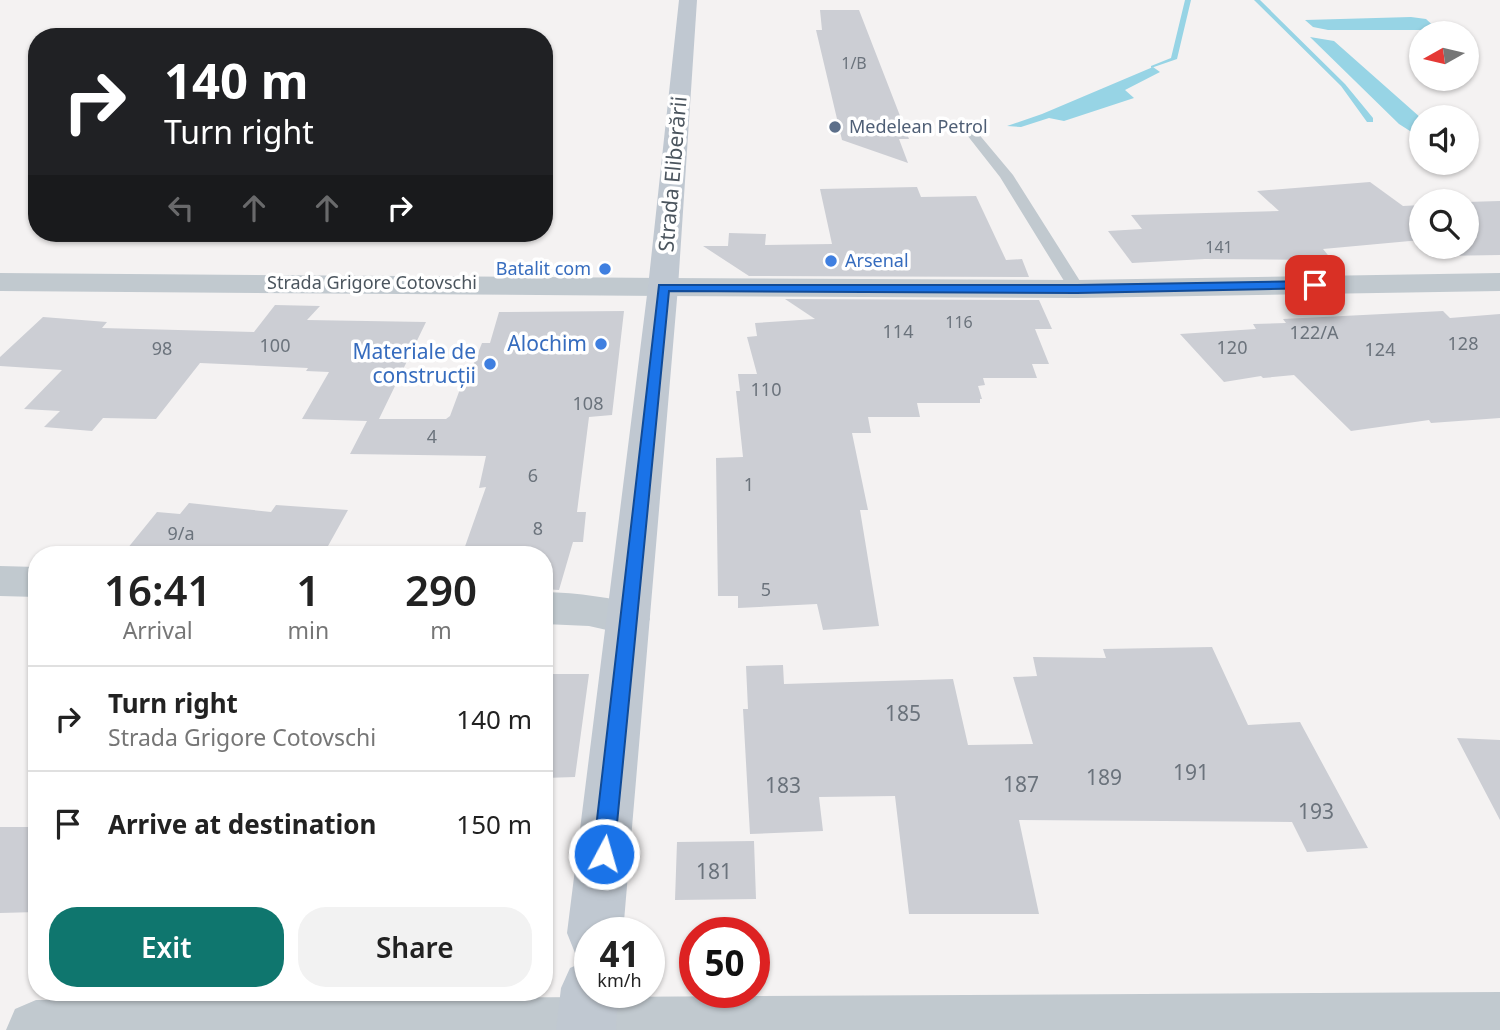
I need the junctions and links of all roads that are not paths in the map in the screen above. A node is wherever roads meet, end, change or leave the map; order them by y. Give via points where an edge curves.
1 (688, 0) edge
2 (972, 135) dead end
3 (0, 282) edge
4 (1500, 282) edge
5 (663, 287) junction
6 (1077, 289) junction
7 (0, 581) edge
8 (28, 582) edge
9 (553, 608) edge
10 (629, 619) junction
11 (597, 917) edge
12 (587, 1015) edge
13 (1500, 1021) edge
14 (36, 1030) edge
15 (149, 1030) edge

1 - 5 main road, Strada Eliberării
2 - 6 lane via 1006,175
3 - 5 street, Strada Grigore Cotovschi
4 - 6 street, Strada Grigore Cotovschi
5 - 6 street, Strada Grigore Cotovschi
5 - 10 main road, Strada Eliberării
7 - 8 street
9 - 10 street
10 - 11 main road, Strada Eliberării
12 - 13 street
12 - 15 street
14 - 15 street

